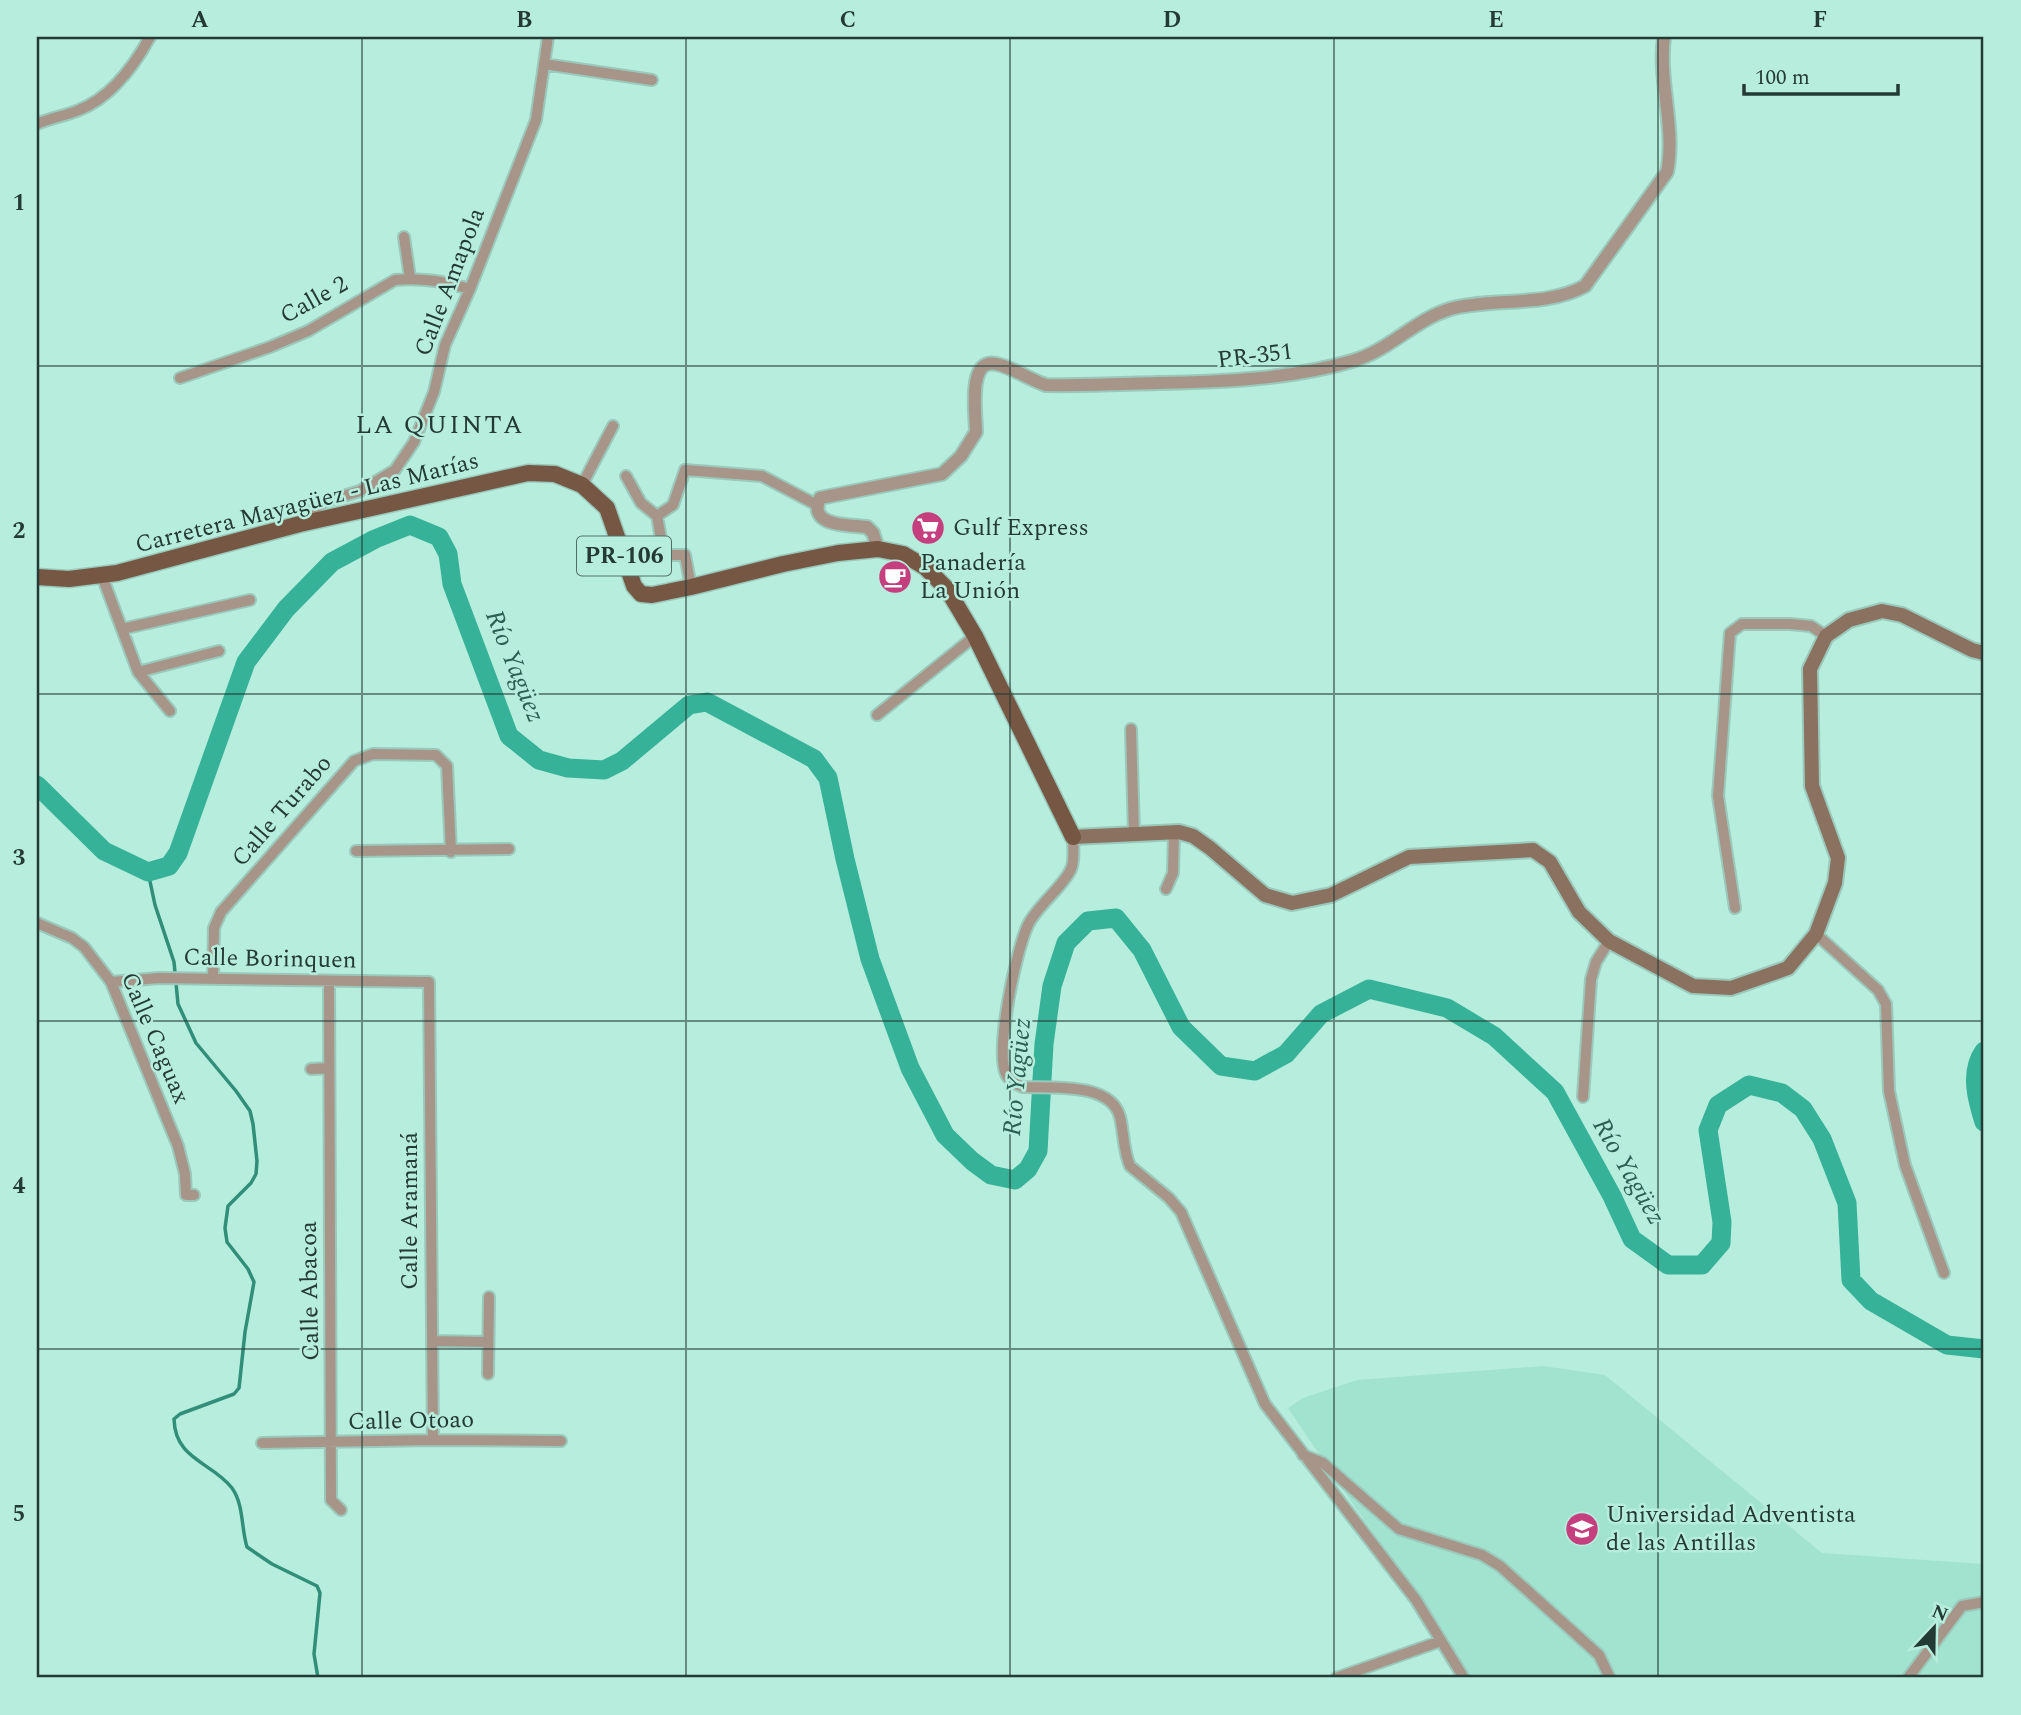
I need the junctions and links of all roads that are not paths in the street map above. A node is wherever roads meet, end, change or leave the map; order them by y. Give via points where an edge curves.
1 (150, 37) edge
2 (548, 37) edge
3 (1664, 37) edge
4 (544, 64) junction
5 (652, 80) dead end
6 (37, 124) edge
7 (404, 237) dead end
8 (410, 278) junction
9 (470, 289) junction
10 (180, 378) dead end
11 (613, 426) dead end
12 (626, 476) dead end
13 (582, 485) junction
14 (817, 505) junction
15 (657, 516) junction
16 (300, 524) junction
17 (878, 549) junction
18 (102, 576) junction
19 (37, 577) edge
20 (691, 587) junction
21 (250, 600) dead end
22 (122, 629) junction
23 (975, 636) junction
24 (1826, 636) junction
25 (219, 652) dead end
26 (1984, 653) edge
27 (138, 672) junction
28 (170, 711) dead end
29 (877, 715) dead end
30 (1131, 729) dead end
31 (1174, 832) junction
32 (1134, 834) junction
33 (1073, 837) junction
34 (509, 849) dead end
35 (356, 851) dead end
36 (451, 852) junction
37 (1166, 889) dead end
38 (1735, 908) dead end
39 (37, 923) edge
40 (1816, 934) junction
41 (1609, 941) junction
42 (213, 979) junction
43 (329, 981) junction
44 (111, 982) junction
45 (429, 982) joint
46 (329, 1068) junction
47 (311, 1069) dead end
48 (1583, 1097) dead end
49 (194, 1195) dead end
50 (1944, 1273) dead end
51 (489, 1297) dead end
52 (432, 1341) junction
53 (488, 1342) junction
54 (488, 1374) dead end
55 (433, 1440) junction
56 (561, 1441) dead end
57 (262, 1443) dead end
58 (332, 1443) junction
59 (1302, 1454) junction
60 (341, 1510) dead end
61 (1984, 1602) edge
62 (1441, 1641) junction
63 (1336, 1678) edge
64 (1464, 1678) edge
65 (1610, 1678) edge
66 (1908, 1678) edge

1 - 6 street via 108,92 79,110
2 - 4 street, Calle Amapola
3 - 14 street, PR-351 / PR-351 via 1662,74 1671,151 1667,172 1585,286 1517,302 1447,310 1352,362 1256,378 1046,385 998,364 985,365 975,381 976,432 942,474 829,495
4 - 5 street
4 - 9 street, Calle Amapola via 532,131
7 - 8 street
8 - 9 street, Calle 2
8 - 10 street, Calle 2 via 381,287 308,331
9 - 16 street, Calle Amapola via 445,345 434,392 404,460 360,491 327,500
11 - 13 street
12 - 15 street via 641,503
13 - 16 main road, Carretera Mayagüez - Las Marías / PR-106 via 555,474 528,473
13 - 20 main road, Carretera Mayagüez - Las Marías / PR-106 via 607,508 640,594
14 - 15 street via 762,476 685,470 673,505
14 - 17 street via 817,512 828,522 867,527
15 - 20 street via 664,555 685,555
16 - 18 main road, Carretera Mayagüez - Las Marías / PR-106
17 - 20 main road, Carretera Mayagüez - Las Marías / PR-106 via 783,564
17 - 23 main road, Carretera Mayagüez - Las Marías / PR-106 via 903,554 925,567 947,589
18 - 19 main road, Carretera Mayagüez - Las Marías / PR-106
18 - 22 street
21 - 22 street
22 - 27 street
23 - 29 street
23 - 33 main road, Carretera Mayagüez - Las Marías / PR-106
24 - 26 main road via 1849,620 1882,611 1902,615
24 - 38 street via 1811,626 1790,624 1742,624 1730,633 1718,796
24 - 40 main road via 1810,669 1812,786 1838,858 1835,883
25 - 27 street
27 - 28 street
30 - 32 street
31 - 32 main road
31 - 37 street via 1173,873
31 - 41 main road via 1193,836 1265,895 1292,903 1331,895 1409,857 1533,850 1550,862 1579,912
32 - 33 main road
33 - 59 street via 1072,869 1028,923 1017,957 1003,1038 1007,1077 1023,1087 1096,1092 1114,1104 1130,1166 1181,1212 1265,1404
34 - 36 street
35 - 36 street
36 - 42 street, Calle Turabo via 447,766 436,755 373,754 354,761 221,912 214,928
39 - 44 street, Calle Caguax via 84,947
40 - 41 main road via 1788,968 1731,988 1693,986
40 - 50 street via 1878,990 1886,1004 1889,1091 1905,1165
41 - 48 street via 1591,979
42 - 43 street, Calle Borinquen
42 - 44 street, Calle Borinquen
43 - 45 street, Calle Borinquen
43 - 46 street, Calle Abacoa
44 - 49 street, Calle Caguax via 178,1146 186,1195
45 - 52 street, Calle Aramaná
46 - 47 street
46 - 58 street, Calle Abacoa
51 - 53 street
52 - 53 street
52 - 55 street, Calle Aramaná
53 - 54 street
55 - 56 street, Calle Otoao
55 - 58 street, Calle Otoao
57 - 58 street, Calle Otoao
58 - 60 street, Calle Abacoa via 331,1500
59 - 62 street via 1416,1600
59 - 65 street via 1323,1463 1399,1529 1482,1555 1500,1566 1599,1656
61 - 66 street via 1962,1606
62 - 63 street
62 - 64 street

